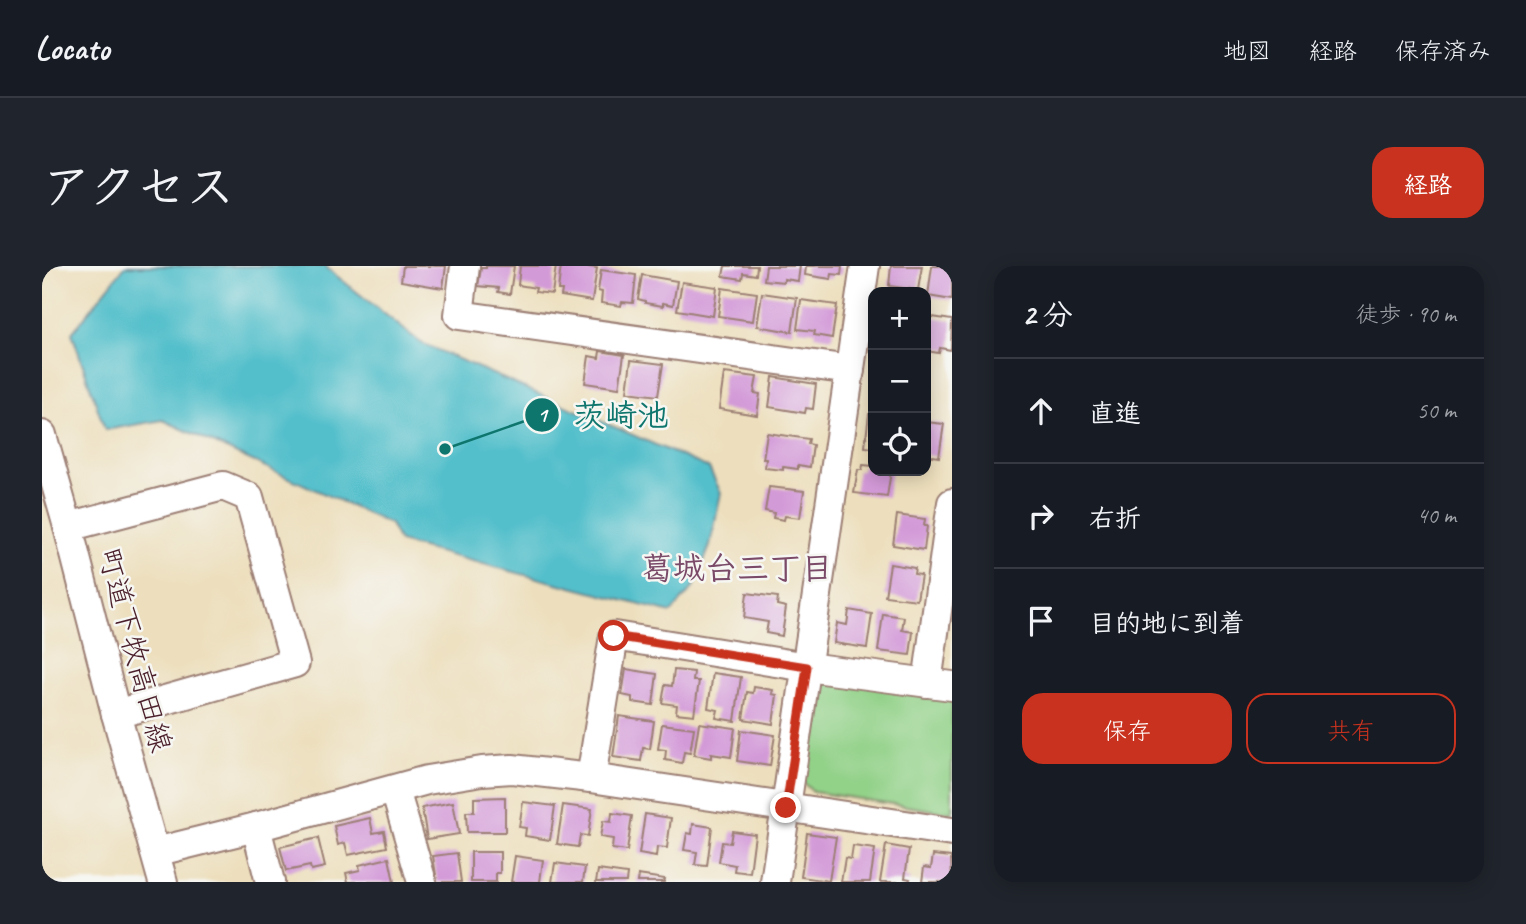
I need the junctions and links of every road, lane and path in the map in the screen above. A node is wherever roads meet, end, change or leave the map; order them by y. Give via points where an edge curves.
1 (466, 266) edge
2 (865, 266) edge
3 (850, 370) junction
4 (42, 435) edge
5 (952, 503) edge
6 (68, 527) junction
7 (807, 667) junction
8 (939, 685) edge
9 (116, 714) junction
10 (591, 778) junction
11 (395, 790) junction
12 (786, 808) junction
13 (256, 827) junction
14 (952, 832) edge
15 (155, 852) junction
16 (163, 882) edge
17 (270, 882) edge
18 (422, 882) edge
19 (775, 882) edge

1 - 3 street via 459,315
2 - 3 street
3 - 7 street
4 - 6 street, 町道下牧高田線
5 - 8 street
6 - 9 street, 町道下牧高田線
6 - 9 street via 223,486 249,497 295,663
7 - 8 street
7 - 10 street via 614,636
7 - 12 street
9 - 15 street, 町道下牧高田線
10 - 11 street via 512,769 427,780
10 - 12 street
11 - 13 street
11 - 18 street
12 - 14 street
12 - 19 street
13 - 15 street
13 - 17 street
15 - 16 street, 町道下牧高田線

